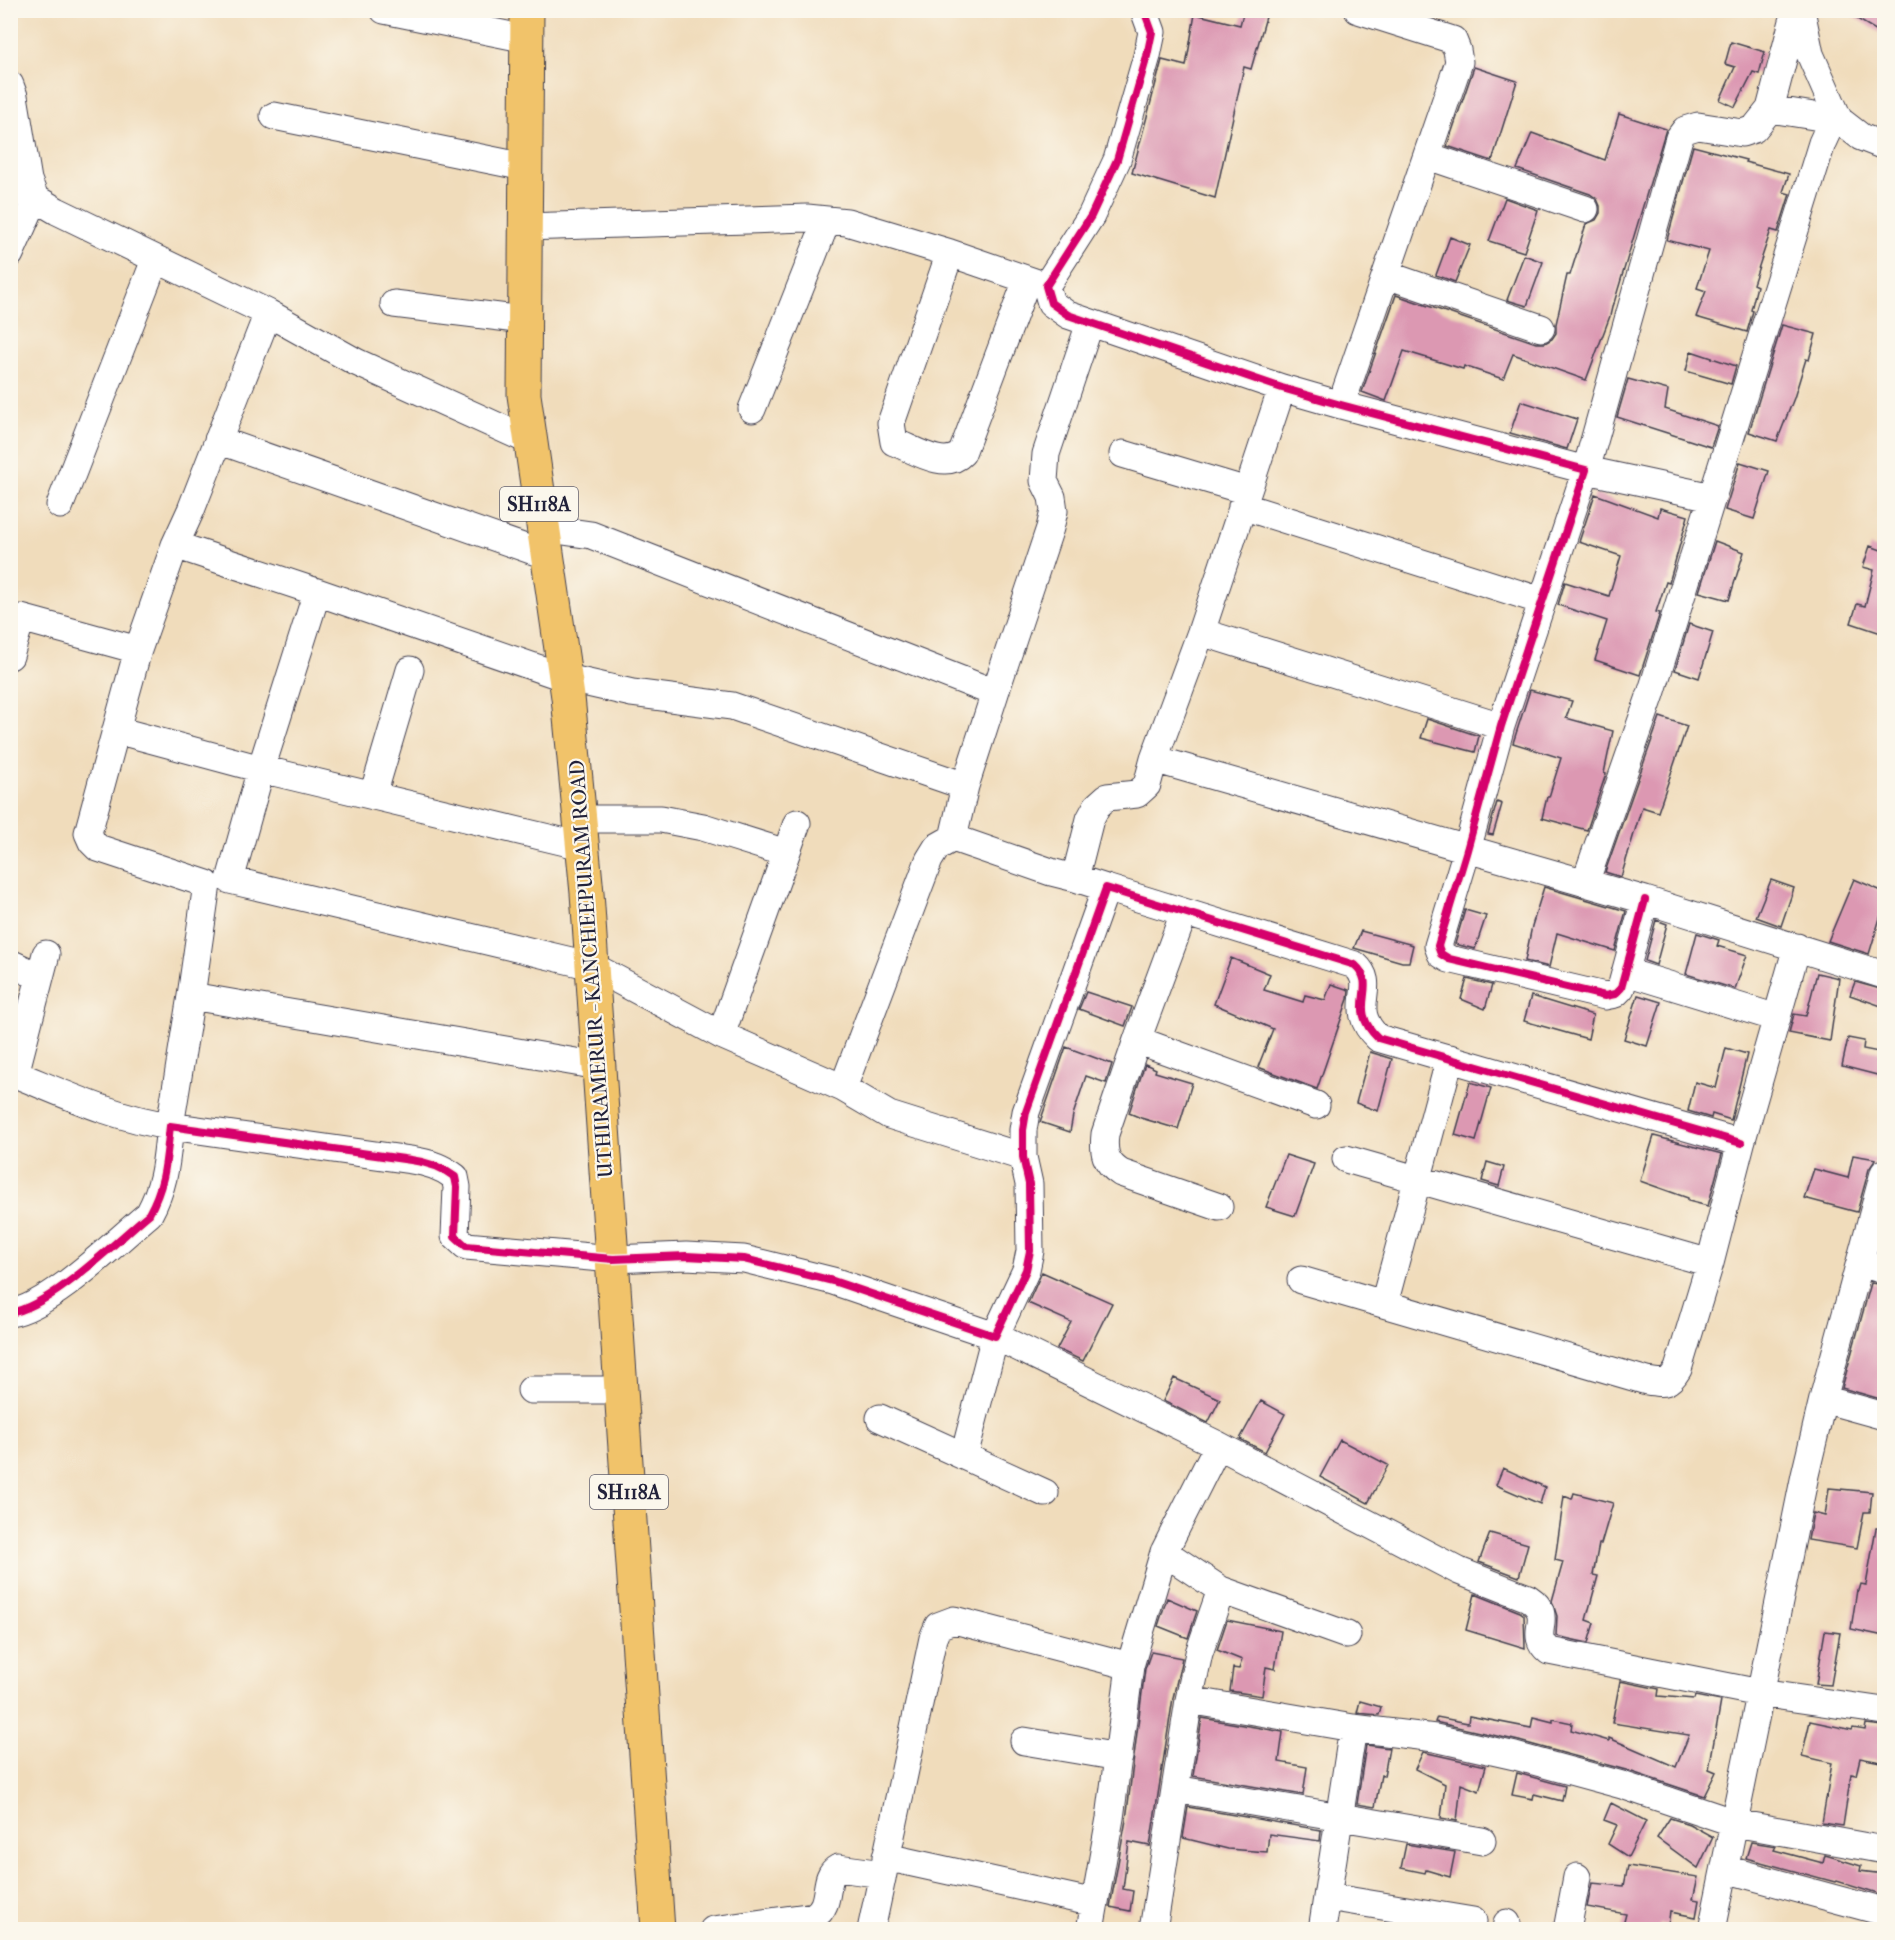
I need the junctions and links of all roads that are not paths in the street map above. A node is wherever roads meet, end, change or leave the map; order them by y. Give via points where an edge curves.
1 (384, 10) edge
2 (1144, 10) edge
3 (1358, 10) edge
4 (1796, 10) edge
5 (1801, 10) edge
6 (527, 25) edge
7 (10, 85) edge
8 (1770, 109) junction
9 (274, 116) dead end
10 (1839, 120) junction
11 (1884, 146) edge
12 (1428, 156) junction
13 (525, 167) junction
14 (23, 194) edge
15 (1585, 209) dead end
16 (827, 220) junction
17 (524, 228) junction
18 (950, 253) junction
19 (10, 254) edge
20 (155, 260) junction
21 (1387, 275) junction
22 (1036, 283) junction
23 (394, 304) dead end
24 (268, 313) junction
25 (524, 320) junction
26 (1090, 323) junction
27 (1542, 328) dead end
28 (1282, 388) junction
29 (1341, 405) junction
30 (752, 409) dead end
31 (218, 440) junction
32 (530, 441) junction
33 (1123, 454) dead end
34 (1586, 470) junction
35 (1712, 497) junction
36 (1244, 499) junction
37 (60, 505) dead end
38 (545, 542) junction
39 (175, 545) junction
40 (317, 592) junction
41 (1542, 601) junction
42 (16, 616) edge
43 (1201, 632) junction
44 (138, 650) junction
45 (10, 656) edge
46 (410, 670) dead end
47 (566, 678) junction
48 (995, 693) junction
49 (1501, 726) junction
50 (116, 730) junction
51 (1155, 759) junction
52 (261, 769) junction
53 (965, 786) junction
54 (373, 795) junction
55 (797, 823) dead end
56 (581, 833) junction
57 (953, 838) junction
58 (1467, 850) junction
59 (786, 853) junction
60 (1075, 878) junction
61 (218, 882) junction
62 (1585, 883) junction
63 (1106, 888) junction
64 (1645, 900) junction
65 (1184, 913) junction
66 (1797, 947) junction
67 (10, 963) edge
68 (1626, 972) junction
69 (1884, 975) edge
70 (593, 981) junction
71 (193, 984) junction
72 (1777, 1018) junction
73 (721, 1035) junction
74 (1137, 1040) junction
75 (1450, 1058) junction
76 (599, 1060) junction
77 (13, 1073) edge
78 (843, 1088) junction
79 (1316, 1104) dead end
80 (170, 1126) junction
81 (1741, 1143) junction
82 (1023, 1157) junction
83 (1346, 1159) dead end
84 (1884, 1173) edge
85 (1417, 1179) junction
86 (1219, 1207) dead end
87 (613, 1259) junction
88 (1710, 1263) junction
89 (1872, 1266) edge
90 (1301, 1280) dead end
91 (1384, 1304) junction
92 (10, 1313) edge
93 (995, 1336) junction
94 (531, 1390) dead end
95 (622, 1390) junction
96 (1823, 1399) junction
97 (1884, 1416) edge
98 (879, 1418) dead end
99 (1218, 1445) junction
100 (964, 1456) junction
101 (1045, 1493) dead end
102 (1164, 1552) junction
103 (1221, 1590) junction
104 (1347, 1635) dead end
105 (1131, 1666) junction
106 (1760, 1693) junction
107 (1189, 1700) junction
108 (1884, 1711) edge
109 (1353, 1728) junction
110 (1024, 1741) dead end
111 (1119, 1757) junction
112 (1175, 1789) junction
113 (1340, 1817) junction
114 (1735, 1823) junction
115 (1482, 1841) dead end
116 (1884, 1850) edge
117 (884, 1865) junction
118 (1725, 1869) junction
119 (1577, 1877) dead end
120 (1328, 1897) junction
121 (1095, 1903) junction
122 (1884, 1912) edge
123 (1473, 1921) dead end
124 (658, 1929) edge
125 (713, 1929) edge
126 (871, 1929) edge
127 (1090, 1929) edge
128 (1154, 1929) edge
129 (1322, 1929) edge
130 (1567, 1929) edge
131 (1712, 1929) edge

1 - 6 street
2 - 22 street via 1152,32 1117,160 1091,216
3 - 12 street via 1453,40 1459,62
4 - 8 street
5 - 10 street via 1810,54
6 - 13 main road, UTHIRAMERUR - KANCHEEPURAM ROAD / SH118A
7 - 14 street via 28,180
8 - 10 street
8 - 34 street via 1754,129 1743,133 1698,126 1684,130 1679,138
9 - 13 street
10 - 11 street via 1861,137
10 - 35 street via 1822,143
12 - 15 street
12 - 21 street
13 - 17 main road, UTHIRAMERUR - KANCHEEPURAM ROAD / SH118A
14 - 19 street
14 - 20 street
16 - 17 street
16 - 18 street via 847,222
16 - 30 street
17 - 25 main road, UTHIRAMERUR - KANCHEEPURAM ROAD / SH118A
18 - 22 street
18 - 22 street via 891,423 894,442 938,460 948,461 962,453
20 - 24 street
20 - 37 street
21 - 27 street
21 - 29 street
22 - 26 street via 1051,303
23 - 25 street
24 - 31 street
24 - 32 street via 356,362
25 - 32 main road, UTHIRAMERUR - KANCHEEPURAM ROAD / SH118A via 524,395
26 - 28 street
26 - 48 street via 1046,454 1044,481 1054,511 1050,528
28 - 29 street
28 - 36 street
29 - 34 street
31 - 38 street
31 - 39 street
32 - 38 main road, UTHIRAMERUR - KANCHEEPURAM ROAD / SH118A
33 - 36 street
34 - 35 street
34 - 41 street
35 - 62 street via 1651,693
36 - 41 street
36 - 43 street
38 - 47 main road, UTHIRAMERUR - KANCHEEPURAM ROAD / SH118A
38 - 48 street via 591,535
39 - 40 street
39 - 44 street
40 - 47 street
40 - 52 street
41 - 49 street
42 - 44 street
42 - 45 street
43 - 49 street
43 - 51 street
44 - 50 street
46 - 54 street
47 - 53 street via 632,693 732,706
47 - 56 main road, UTHIRAMERUR - KANCHEEPURAM ROAD / SH118A
48 - 53 street
49 - 58 street
50 - 52 street
50 - 61 street via 88,833 92,842 98,848
51 - 58 street
51 - 60 street via 1147,786 1137,794 1107,797 1097,806
52 - 54 street
52 - 61 street
53 - 57 street
54 - 56 street
55 - 59 street
56 - 59 street via 661,819 703,827
56 - 70 main road, UTHIRAMERUR - KANCHEEPURAM ROAD / SH118A
57 - 60 street
57 - 78 street via 937,847 929,860
58 - 62 street
58 - 68 street via 1437,946 1441,954 1605,996 1621,988
59 - 73 street
60 - 63 street
61 - 70 street
61 - 71 street via 201,926
62 - 64 street
63 - 65 street
63 - 82 street via 1026,1112
64 - 66 street
64 - 68 street
65 - 74 street
65 - 75 street via 1356,965 1365,982 1361,1011 1378,1038
66 - 69 street
66 - 72 street
67 - 77 street via 43,966
68 - 72 street
70 - 73 street
70 - 76 main road, UTHIRAMERUR - KANCHEEPURAM ROAD / SH118A
71 - 76 street
71 - 80 street
72 - 81 street
73 - 78 street
74 - 79 street
74 - 86 street via 1105,1134 1106,1159 1121,1173
75 - 81 street
75 - 85 street
76 - 87 main road, UTHIRAMERUR - KANCHEEPURAM ROAD / SH118A
77 - 80 street via 98,1107
78 - 82 street via 889,1115
80 - 87 street via 430,1163 455,1177 455,1236 466,1246
80 - 92 street via 164,1182 149,1214 57,1291 23,1311
81 - 88 street
82 - 93 street via 1029,1184 1030,1251 1026,1270
83 - 85 street
84 - 89 street
85 - 88 street
85 - 91 street
87 - 93 street via 744,1259 833,1281
87 - 95 main road, UTHIRAMERUR - KANCHEEPURAM ROAD / SH118A
88 - 91 street via 1678,1369 1663,1384
89 - 96 street
90 - 91 street
93 - 99 street
93 - 100 street
94 - 95 street
95 - 124 main road, UTHIRAMERUR - KANCHEEPURAM ROAD / SH118A
96 - 97 street
96 - 106 street
98 - 100 street
99 - 102 street
99 - 106 street via 1459,1571 1528,1598 1537,1604 1542,1615 1539,1637 1541,1645 1549,1651
100 - 101 street
102 - 103 street
102 - 105 street
103 - 104 street
103 - 107 street via 1199,1653
105 - 111 street
105 - 117 street via 954,1620 938,1626
106 - 108 street
106 - 114 street
107 - 109 street
107 - 112 street
109 - 113 street
109 - 114 street via 1435,1738 1515,1756 1622,1785
110 - 111 street
111 - 121 street
112 - 113 street
112 - 128 street
113 - 115 street
113 - 120 street
114 - 116 street
114 - 118 street
117 - 121 street
117 - 125 street via 833,1871 826,1904 814,1916
117 - 126 street
118 - 122 street
118 - 131 street
119 - 130 street
120 - 123 street
120 - 129 street
121 - 127 street

